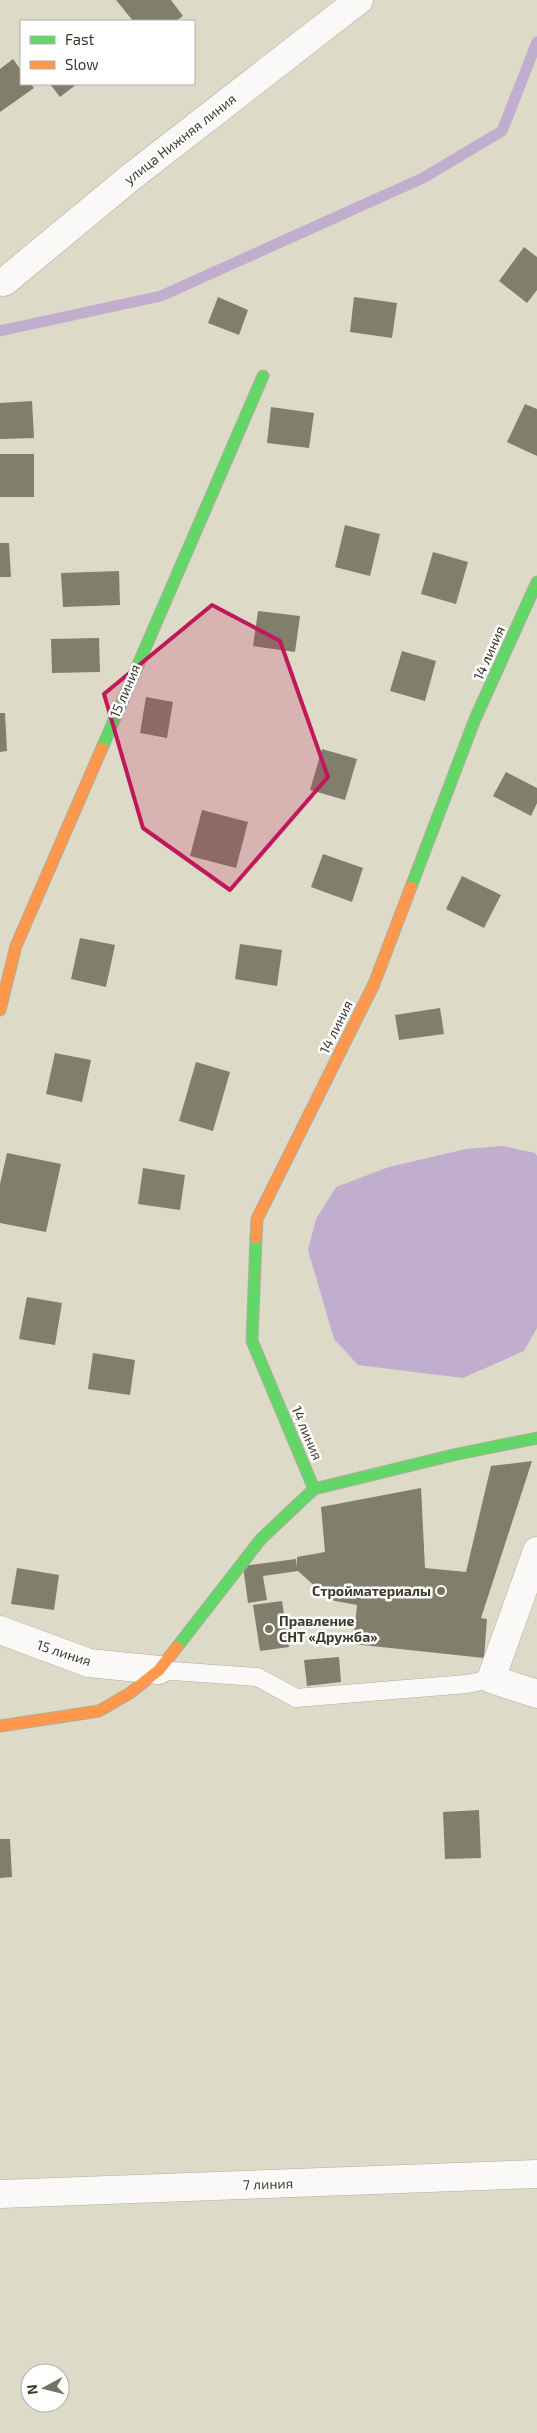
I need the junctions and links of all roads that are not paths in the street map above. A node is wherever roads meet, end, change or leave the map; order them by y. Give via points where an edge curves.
1 (359, 0) edge
2 (4, 282) dead end
3 (263, 376) dead end
4 (537, 582) edge
5 (0, 1010) edge
6 (537, 1438) edge
7 (314, 1489) junction
8 (537, 1550) edge
9 (0, 1630) edge
10 (159, 1670) junction
11 (490, 1679) junction
12 (537, 1694) edge
13 (0, 1726) edge
14 (537, 2174) edge
15 (0, 2194) edge

1 - 2 street, улица Нижняя линия via 131,177
3 - 5 street, 15 линия via 16,946
4 - 7 street, 14 линия via 475,719 374,984 257,1219 252,1341
6 - 7 street
7 - 10 street via 261,1539
8 - 11 street
9 - 10 street, 15 линия via 89,1663
10 - 11 lane via 257,1677 296,1698 467,1684
10 - 13 street via 99,1712
11 - 12 street
14 - 15 street, 7 линия

